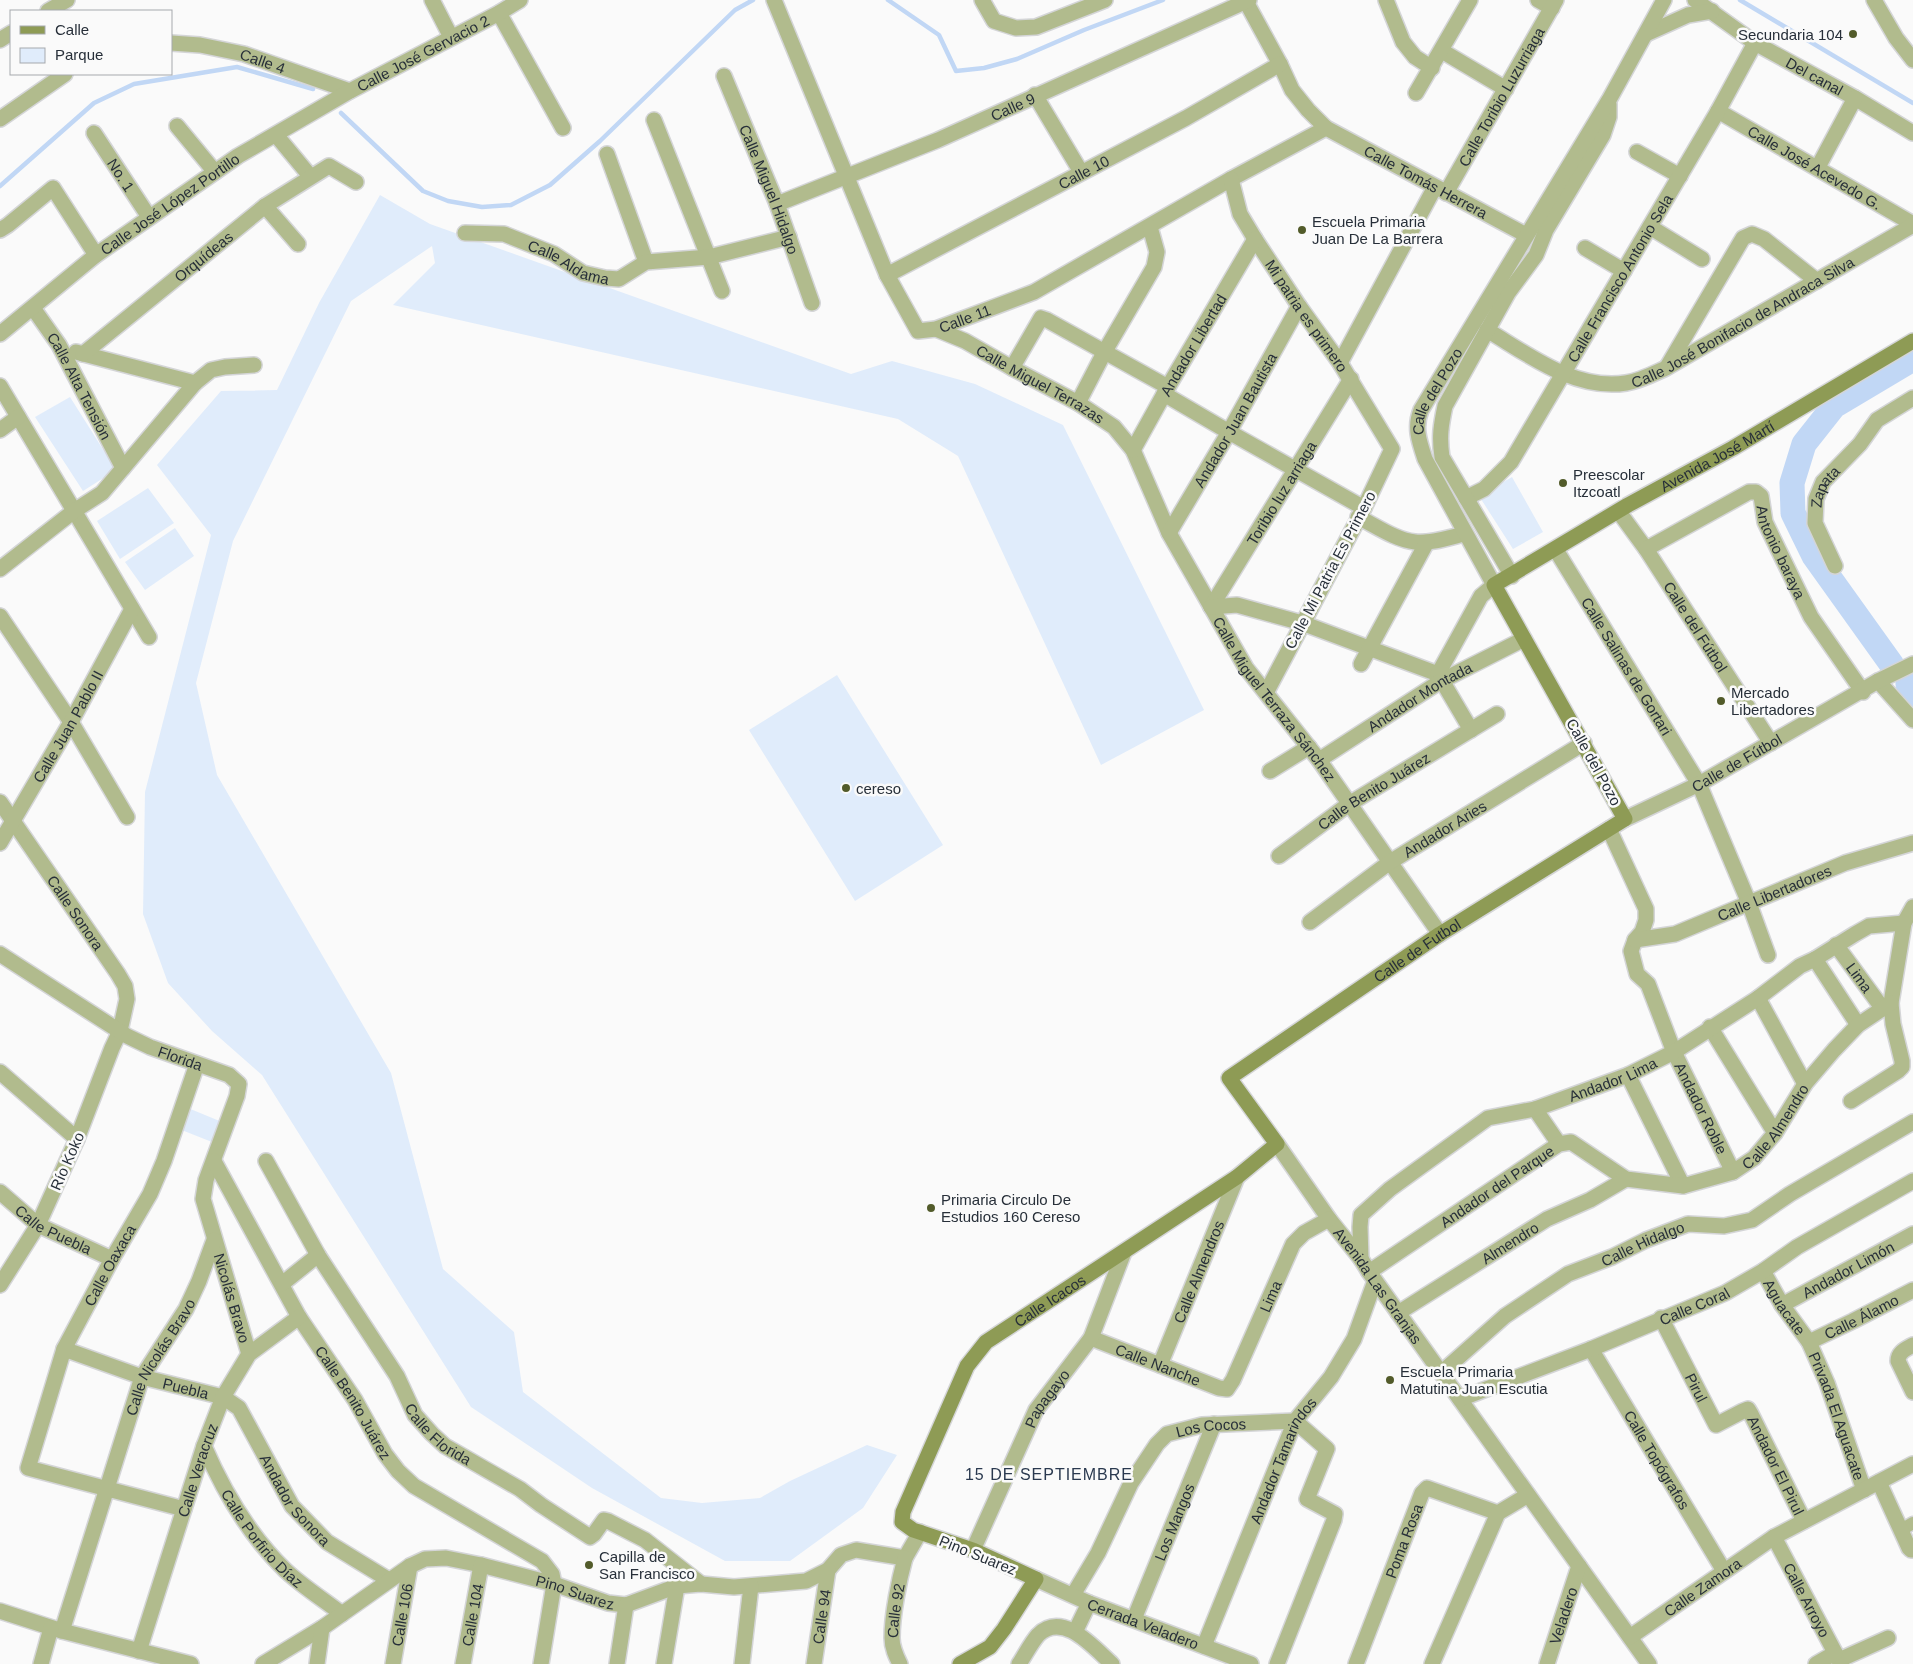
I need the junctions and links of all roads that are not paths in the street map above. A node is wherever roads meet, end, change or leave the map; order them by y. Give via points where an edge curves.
1 (67, 0) edge
2 (432, 0) edge
3 (520, 0) edge
4 (774, 0) edge
5 (982, 0) edge
6 (1105, 0) edge
7 (1246, 0) edge
8 (1386, 0) edge
9 (1470, 0) edge
10 (1538, 0) edge
11 (1664, 0) edge
12 (1695, 0) edge
13 (1874, 0) edge
14 (1554, 4) edge
15 (50, 10) edge
16 (1712, 11) junction
17 (499, 13) junction
18 (1646, 34) junction
19 (451, 37) junction
20 (172, 43) edge
21 (1755, 43) junction
22 (1442, 51) junction
23 (1913, 60) edge
24 (1280, 64) junction
25 (1432, 68) junction
26 (64, 75) edge
27 (724, 76) dead end
28 (1506, 88) junction
29 (350, 91) junction
30 (1416, 92) dead end
31 (1036, 96) junction
32 (1855, 98) junction
33 (1609, 100) junction
34 (1718, 111) junction
35 (0, 118) edge
36 (654, 120) dead end
37 (177, 126) dead end
38 (564, 128) dead end
39 (1326, 128) junction
40 (94, 133) dead end
41 (1913, 133) edge
42 (276, 135) junction
43 (1637, 152) dead end
44 (608, 154) dead end
45 (1818, 167) junction
46 (215, 172) junction
47 (1081, 172) junction
48 (310, 176) junction
49 (847, 176) junction
50 (1680, 176) junction
51 (1231, 179) junction
52 (356, 182) dead end
53 (1441, 190) junction
54 (777, 204) junction
55 (265, 206) junction
56 (149, 217) junction
57 (1913, 224) edge
58 (1150, 227) junction
59 (1650, 227) junction
60 (0, 230) edge
61 (465, 234) dead end
62 (1526, 235) junction
63 (789, 237) junction
64 (1254, 239) junction
65 (298, 244) dead end
66 (1585, 248) dead end
67 (96, 255) junction
68 (709, 257) junction
69 (1702, 259) dead end
70 (646, 262) junction
71 (1624, 271) junction
72 (887, 275) junction
73 (1816, 281) junction
74 (722, 291) dead end
75 (812, 303) dead end
76 (1299, 306) junction
77 (32, 308) junction
78 (936, 329) junction
79 (1487, 330) junction
80 (0, 334) edge
81 (1913, 341) edge
82 (59, 345) junction
83 (1105, 351) junction
84 (83, 354) junction
85 (1340, 363) junction
86 (254, 365) dead end
87 (1012, 368) junction
88 (1666, 368) junction
89 (1563, 374) junction
90 (1351, 379) junction
91 (195, 382) junction
92 (0, 386) edge
93 (1166, 390) junction
94 (1913, 398) edge
95 (1078, 403) junction
96 (18, 416) junction
97 (0, 430) edge
98 (1229, 432) junction
99 (1392, 449) joint
100 (1133, 450) junction
101 (123, 468) junction
102 (1296, 470) junction
103 (1466, 498) junction
104 (74, 511) junction
105 (1361, 512) junction
106 (1619, 512) junction
107 (1170, 533) junction
108 (1465, 534) junction
109 (1427, 542) junction
110 (1646, 549) junction
111 (1556, 550) junction
112 (1835, 566) dead end
113 (0, 569) edge
114 (1512, 576) junction
115 (1494, 585) junction
116 (1211, 607) junction
117 (132, 610) junction
118 (0, 616) edge
119 (1302, 623) junction
120 (149, 637) dead end
121 (1524, 639) junction
122 (1370, 648) junction
123 (1362, 664) dead end
124 (1912, 668) edge
125 (1440, 678) junction
126 (1882, 679) junction
127 (1267, 692) junction
128 (1863, 692) junction
129 (1497, 714) dead end
130 (1913, 720) edge
131 (71, 722) junction
132 (1471, 730) junction
133 (1584, 743) junction
134 (1771, 743) junction
135 (1309, 747) junction
136 (1319, 760) junction
137 (1270, 771) dead end
138 (1699, 784) junction
139 (0, 802) edge
140 (1349, 804) junction
141 (127, 817) dead end
142 (1625, 819) junction
143 (12, 820) junction
144 (1608, 829) junction
145 (0, 842) edge
146 (1913, 843) edge
147 (1279, 856) dead end
148 (1390, 862) junction
149 (1749, 903) junction
150 (1913, 907) edge
151 (1310, 922) dead end
152 (1904, 923) junction
153 (1440, 934) junction
154 (1635, 940) junction
155 (1836, 945) junction
156 (0, 954) edge
157 (1768, 955) dead end
158 (1816, 959) junction
159 (1758, 998) junction
160 (1887, 1006) junction
161 (1858, 1025) junction
162 (1710, 1027) junction
163 (120, 1031) junction
164 (1670, 1041) junction
165 (197, 1064) junction
166 (0, 1072) edge
167 (1628, 1075) junction
168 (1230, 1078) joint
169 (1805, 1084) junction
170 (1851, 1101) dead end
171 (1535, 1109) junction
172 (1913, 1122) edge
173 (1775, 1133) junction
174 (77, 1139) junction
175 (1277, 1144) junction
176 (1559, 1144) junction
177 (214, 1161) junction
178 (266, 1161) dead end
179 (1733, 1172) junction
180 (1237, 1177) junction
181 (1626, 1179) junction
182 (1913, 1181) edge
183 (1683, 1186) junction
184 (0, 1192) edge
185 (1334, 1224) junction
186 (38, 1225) junction
187 (1913, 1234) edge
188 (214, 1240) junction
189 (1124, 1252) junction
190 (318, 1255) junction
191 (112, 1259) junction
192 (1365, 1266) junction
193 (1764, 1271) junction
194 (282, 1284) junction
195 (0, 1285) edge
196 (1913, 1290) edge
197 (1782, 1304) junction
198 (1398, 1313) junction
199 (299, 1317) junction
200 (1661, 1318) junction
201 (1091, 1338) junction
202 (1809, 1342) junction
203 (1913, 1346) edge
204 (64, 1349) junction
205 (1591, 1349) junction
206 (249, 1354) junction
207 (1160, 1365) junction
208 (1441, 1373) junction
209 (142, 1377) junction
210 (1228, 1389) joint
211 (1913, 1392) edge
212 (223, 1397) junction
213 (1460, 1399) junction
214 (1748, 1409) joint
215 (1295, 1421) junction
216 (1214, 1424) junction
217 (204, 1446) junction
218 (1913, 1464) edge
219 (1879, 1482) junction
220 (108, 1489) junction
221 (1864, 1490) junction
222 (1528, 1495) junction
223 (184, 1509) junction
224 (1498, 1513) junction
225 (1804, 1521) junction
226 (902, 1522) joint
227 (1907, 1526) edge
228 (920, 1532) junction
229 (1774, 1537) junction
230 (973, 1550) junction
231 (1912, 1550) edge
232 (905, 1558) junction
233 (481, 1565) junction
234 (410, 1566) junction
235 (1579, 1566) junction
236 (828, 1570) junction
237 (1724, 1571) junction
238 (389, 1580) junction
239 (1042, 1582) junction
240 (554, 1584) junction
241 (702, 1584) junction
242 (677, 1586) junction
243 (752, 1586) junction
244 (1071, 1595) junction
245 (1089, 1603) junction
246 (626, 1605) junction
247 (0, 1611) edge
248 (342, 1614) junction
249 (1134, 1619) junction
250 (322, 1628) junction
251 (57, 1629) junction
252 (1075, 1632) junction
253 (1630, 1637) junction
254 (1888, 1638) dead end
255 (1204, 1646) junction
256 (139, 1651) junction
257 (1838, 1659) edge
258 (41, 1664) edge
259 (190, 1664) edge
260 (263, 1664) edge
261 (317, 1664) edge
262 (393, 1664) edge
263 (463, 1664) edge
264 (541, 1664) edge
265 (617, 1664) edge
266 (664, 1664) edge
267 (742, 1664) edge
268 (814, 1664) edge
269 (900, 1664) edge
270 (960, 1664) edge
271 (1019, 1664) edge
272 (1112, 1664) edge
273 (1252, 1664) edge
274 (1277, 1664) edge
275 (1356, 1664) edge
276 (1432, 1664) edge
277 (1547, 1664) edge
278 (1650, 1664) edge
279 (1816, 1664) edge

1 - 15 street
2 - 19 street
3 - 17 street, Calle José Gervacio 2
4 - 49 street, Calle 11
5 - 6 street via 994,21 1016,28 1036,26
7 - 24 street, Calle Tomás Herrera
7 - 31 street, Calle 9
8 - 25 street via 1403,42 1414,57
9 - 22 street
10 - 14 street
11 - 18 street, Calle del Pozo
12 - 16 street, Del canal
13 - 23 street
14 - 28 street, Calle Toribio Luzurriaga
16 - 18 street via 1688,16
16 - 21 street, Del canal
17 - 19 street, Calle José Gervacio 2
17 - 38 street
18 - 33 street, Calle del Pozo
19 - 29 street, Calle José Gervacio 2
20 - 29 street, Calle 4 via 244,54
21 - 32 street, Del canal
21 - 34 street, Calle Francisco Antonio Sela
22 - 25 street
22 - 28 street
24 - 39 street, Calle Tomás Herrera via 1292,90
24 - 47 street, Calle 10 via 1186,118
25 - 30 street
26 - 35 street
27 - 54 street, Calle Miguel Hidalgo
28 - 53 street, Calle Toribio Luzurriaga
29 - 42 street, Calle José López Portillo
31 - 47 street
31 - 49 street, Calle 9
32 - 41 street, Del canal
32 - 45 street
33 - 62 street, Calle del Pozo
33 - 79 street via 1609,117 1602,135 1546,230 1536,255 1508,292
34 - 45 street, Calle José Acevedo G.
34 - 50 street, Calle Francisco Antonio Sela
36 - 68 street
37 - 46 street
39 - 51 street, Calle 11
39 - 53 street, Calle Tomás Herrera
40 - 56 street, No. 1
42 - 46 street, Calle José López Portillo
42 - 48 street
43 - 50 street
44 - 70 street
45 - 57 street, Calle José Acevedo G.
46 - 56 street, Calle José López Portillo
47 - 72 street, Calle 10
48 - 52 street, Orquídeas via 329,166
48 - 55 street, Orquídeas
49 - 54 street, Calle 9
49 - 72 street, Calle 11
50 - 59 street, Calle Francisco Antonio Sela
51 - 58 street, Calle 11
51 - 64 street, Mi patria es primero via 1240,214
53 - 62 street, Calle Tomás Herrera
53 - 85 street, Calle Toribio Luzurriaga
54 - 63 street, Calle Miguel Hidalgo
55 - 65 street
55 - 84 street, Orquídeas
56 - 67 street, Calle José López Portillo
57 - 73 street, Calle José Bonifacio de Andraca Silva
58 - 78 street, Calle 11 via 1034,292
58 - 83 street via 1158,252 1154,267
59 - 69 street
59 - 71 street, Calle Francisco Antonio Sela
60 - 67 street via 53,188
61 - 70 street, Calle Aldama via 504,234 554,254 583,273 605,278 620,279
62 - 108 street, Calle del Pozo via 1417,419 1418,437 1426,459
63 - 68 street, Calle Aldama
63 - 75 street, Calle Miguel Hidalgo
64 - 76 street, Mi patria es primero
64 - 93 street, Andador Libertad
66 - 71 street
67 - 77 street, Calle José López Portillo
68 - 70 street, Calle Aldama
68 - 74 street
71 - 89 street, Calle Francisco Antonio Sela
72 - 78 street, Calle 11 via 918,331
73 - 88 street, Calle José Bonifacio de Andraca Silva
73 - 88 street via 1764,239 1752,234 1743,238
76 - 85 street, Mi patria es primero
76 - 98 street, Andador Juan Bautista
77 - 80 street, Calle José López Portillo
77 - 82 street, Calle Alta Tensión
78 - 87 street, Calle Miguel Terrazas via 965,341
79 - 89 street, Calle José Bonifacio de Andraca Silva
79 - 103 street via 1445,406 1439,438 1442,457
81 - 106 main road, Avenida José Martí
82 - 84 street
82 - 101 street, Calle Alta Tensión
83 - 87 street via 1040,318
83 - 93 street
83 - 95 street
84 - 91 street
85 - 90 street, Mi patria es primero
86 - 91 street via 211,370
87 - 95 street, Calle Miguel Terrazas
88 - 89 street, Calle José Bonifacio de Andraca Silva via 1647,378 1625,383 1586,381
89 - 103 street, Calle Francisco Antonio Sela via 1511,462 1484,488
90 - 99 street, Mi patria es primero
90 - 102 street, Toribio luz arriaga
91 - 101 street
92 - 96 street
93 - 98 street
93 - 100 street, Andador Libertad
94 - 112 street, Zapata via 1877,420 1860,444 1823,482 1816,499 1815,523
95 - 100 street, Calle Miguel Terrazas via 1114,427
96 - 97 street
96 - 104 street
98 - 102 street
98 - 107 street, Andador Juan Bautista
99 - 105 street, Calle Mi Patria Es Primero
100 - 107 street, Calle Miguel Terraza Sánchez
101 - 104 street via 102,493
102 - 105 street
102 - 116 street, Toribio luz arriaga
103 - 114 street
104 - 113 street
104 - 117 street
105 - 109 street via 1404,539
105 - 119 street, Calle Mi Patria Es Primero
106 - 110 street, Calle del Fútbol
106 - 111 main road, Avenida José Martí
107 - 116 street, Calle Miguel Terraza Sánchez
108 - 109 street
108 - 115 street, Calle del Pozo
109 - 122 street
110 - 128 street, Antonio baraya via 1749,492 1756,492 1761,496 1765,522 1772,538 1811,617
110 - 134 street, Calle del Fútbol
111 - 114 main road, Avenida José Martí
111 - 138 street, Calle Salinas de Gortari
114 - 115 main road, Avenida José Martí
115 - 121 main road, Calle del Pozo
115 - 125 street via 1481,596
116 - 119 street via 1237,605
116 - 127 street, Calle Miguel Terraza Sánchez via 1246,668
117 - 120 street
117 - 131 street, Calle Juan Pablo II
118 - 131 street
119 - 122 street
119 - 127 street, Calle Mi Patria Es Primero
121 - 125 street, Andador Montada
121 - 133 main road, Calle del Pozo
122 - 123 street
122 - 125 street
124 - 126 street
125 - 132 street
125 - 136 street, Andador Montada
126 - 128 street, Calle de Fútbol
126 - 130 street
127 - 135 street, Calle Miguel Terraza Sánchez
128 - 134 street, Calle de Fútbol
129 - 132 street, Calle Benito Juárez
131 - 141 street
131 - 143 street, Calle Juan Pablo II
132 - 140 street, Calle Benito Juárez
133 - 142 main road, Calle del Pozo
133 - 148 street, Andador Aries
134 - 138 street, Calle de Fútbol
135 - 136 street, Calle Miguel Terraza Sánchez
135 - 137 street
136 - 140 street, Calle Miguel Terraza Sánchez
138 - 142 street, Calle de Fútbol
138 - 149 street, Calle Salinas de Gortari
139 - 143 street, Calle Sonora
140 - 147 street, Calle Benito Juárez
140 - 148 street, Calle Miguel Terraza Sánchez
142 - 144 main road, Calle de Fútbol
143 - 145 street, Calle Juan Pablo II
143 - 163 street, Calle Sonora via 125,986 127,999
144 - 153 main road, Calle de Futbol
144 - 154 street via 1646,909 1642,932
146 - 149 street, Calle Libertadores via 1845,863
148 - 151 street, Andador Aries
148 - 153 street, Calle Miguel Terraza Sánchez
149 - 154 street, Calle Libertadores via 1675,934
149 - 157 street, Calle Salinas de Gortari
150 - 152 street
152 - 155 street, Andador Lima via 1869,926
152 - 160 street
153 - 168 main road, Calle de Futbol
154 - 164 street, Andador Roble via 1632,951 1637,974 1648,984
155 - 158 street, Andador Lima
155 - 160 street, Lima
156 - 163 street, Florida
158 - 159 street, Andador Lima via 1800,966
158 - 161 street
159 - 162 street, Andador Lima
159 - 169 street
160 - 161 street, Calle Almendro
160 - 170 street via 1902,1067
161 - 169 street, Calle Almendro
162 - 164 street, Andador Lima
162 - 173 street
163 - 165 street, Florida via 150,1047
163 - 174 street, Río Koko
164 - 167 street, Andador Lima
164 - 179 street, Andador Roble
165 - 177 street, Florida via 229,1075 239,1084
165 - 191 street, Calle Oaxaca via 150,1194
166 - 174 street
167 - 171 street, Andador Lima
167 - 183 street
168 - 175 main road, Avenida Las Granjas
169 - 173 street, Calle Almendro
171 - 176 street
171 - 192 street, Andador Lima via 1488,1118 1376,1202 1361,1216
172 - 208 street, Calle Hidalgo via 1752,1220 1724,1226 1688,1224 1568,1274 1505,1316
173 - 179 street, Calle Almendro via 1754,1158
174 - 186 street, Río Koko
175 - 180 main road, Calle Icacos
175 - 185 street, Avenida Las Granjas
176 - 181 street, Andador del Parque via 1572,1142
176 - 192 street, Andador del Parque
177 - 188 street via 203,1199
177 - 194 street, Calle Benito Juárez
178 - 190 street, Calle Florida
179 - 183 street, Calle Almendro
180 - 189 main road, Calle Icacos
180 - 207 street, Calle Almendros
181 - 183 street, Calle Almendro
181 - 198 street, Almendro via 1548,1219
182 - 193 street, Calle Coral via 1797,1247
184 - 186 street, Calle Puebla
185 - 192 street, Avenida Las Granjas
185 - 210 street, Lima via 1304,1233 1293,1244
186 - 191 street, Calle Puebla
186 - 195 street, Río Koko
187 - 197 street, Andador Limón
188 - 206 street, Nicolás Bravo
188 - 209 street, Calle Nicolás Bravo via 186,1308
189 - 201 street, Papagayo
189 - 226 main road, Calle Icacos via 986,1342 967,1366 903,1512
190 - 194 street
190 - 241 street, Calle Florida via 398,1376 415,1414 445,1446 520,1489 590,1536 604,1520 645,1540
191 - 204 street, Calle Oaxaca
192 - 198 street, Avenida Las Granjas
192 - 215 street, Andador Tamarindos via 1354,1339 1331,1376
193 - 197 street, Aguacate
193 - 200 street, Calle Coral via 1725,1292
194 - 199 street, Calle Benito Juárez
196 - 202 street, Calle Álamo
197 - 202 street, Aguacate
198 - 208 street, Avenida Las Granjas
199 - 206 street, Calle Veracruz
199 - 240 street, Calle Benito Juárez via 398,1471 414,1486 542,1562 552,1574
200 - 205 street, Calle Coral
200 - 214 street, Pirul via 1716,1425
201 - 207 street, Calle Nanche
201 - 230 street, Papagayo via 1036,1410
202 - 221 street, Privada El Aguacate via 1827,1383
203 - 211 street via 1901,1352 1898,1361
204 - 209 street, Puebla
204 - 220 street, Calle Oaxaca via 28,1468
205 - 213 street, Calle Coral
205 - 237 street, Calle Topógrafos
206 - 212 street, Calle Veracruz
207 - 210 street, Calle Nanche
208 - 213 street, Avenida Las Granjas
209 - 212 street, Puebla
209 - 220 street, Calle Nicolás Bravo
212 - 217 street, Calle Veracruz
212 - 238 street, Andador Sonora via 238,1408 292,1506 327,1542
213 - 222 street, Avenida Las Granjas
214 - 225 street, Andador El Pirul
215 - 216 street, Los Cocos
215 - 255 street, Andador Tamarindos
215 - 274 street via 1327,1449 1307,1499 1334,1514 1334,1520
216 - 244 street, Los Cocos via 1167,1434 1157,1444 1131,1483 1098,1553
216 - 249 street, Los Mangos
217 - 223 street, Calle Veracruz
217 - 248 street, Calle Porfirio Díaz via 221,1482 256,1536 285,1570
218 - 219 street, Calle Zamora
219 - 221 street, Calle Zamora
219 - 227 street
220 - 223 street
220 - 251 street, Calle Nicolás Bravo
221 - 225 street, Calle Zamora
222 - 224 street
222 - 235 street, Avenida Las Granjas
223 - 256 street, Calle Veracruz
224 - 275 street, Poma Rosa via 1427,1488 1422,1493
224 - 276 street
225 - 229 street, Calle Zamora
226 - 228 main road, Pino Suarez
227 - 231 street
228 - 230 main road, Pino Suarez
228 - 232 street, Pino Suarez
229 - 237 street, Calle Zamora
229 - 257 street, Calle Arroyo
230 - 239 main road, Pino Suarez
232 - 236 street, Pino Suarez via 856,1550 841,1555
232 - 269 street, Calle 92 via 892,1640
233 - 234 street, Pino Suarez via 439,1558 425,1559
233 - 240 street, Pino Suarez
233 - 263 street, Calle 104
234 - 238 street, Pino Suarez
234 - 262 street, Calle 106
235 - 253 street, Avenida Las Granjas
235 - 277 street, Veladero
236 - 243 street, Pino Suarez via 806,1581
236 - 268 street, Calle 94
237 - 253 street, Calle Zamora
238 - 248 street, Pino Suarez
239 - 244 street, Cerrada Veladero
239 - 270 main road via 990,1647
240 - 246 street, Pino Suarez via 608,1603
240 - 264 street
241 - 242 street, Pino Suarez
241 - 243 street, Pino Suarez
242 - 246 street, Pino Suarez
242 - 266 street
243 - 267 street
244 - 245 street, Cerrada Veladero
245 - 249 street, Cerrada Veladero
245 - 252 street
246 - 265 street
247 - 251 street
248 - 250 street, Pino Suarez
249 - 255 street, Cerrada Veladero
250 - 260 street, Pino Suarez
250 - 261 street
251 - 256 street
251 - 258 street, Calle Nicolás Bravo
252 - 271 street via 1061,1627 1039,1634
252 - 272 street
253 - 278 street, Avenida Las Granjas
254 - 257 street
255 - 273 street, Cerrada Veladero
256 - 259 street
257 - 279 street

